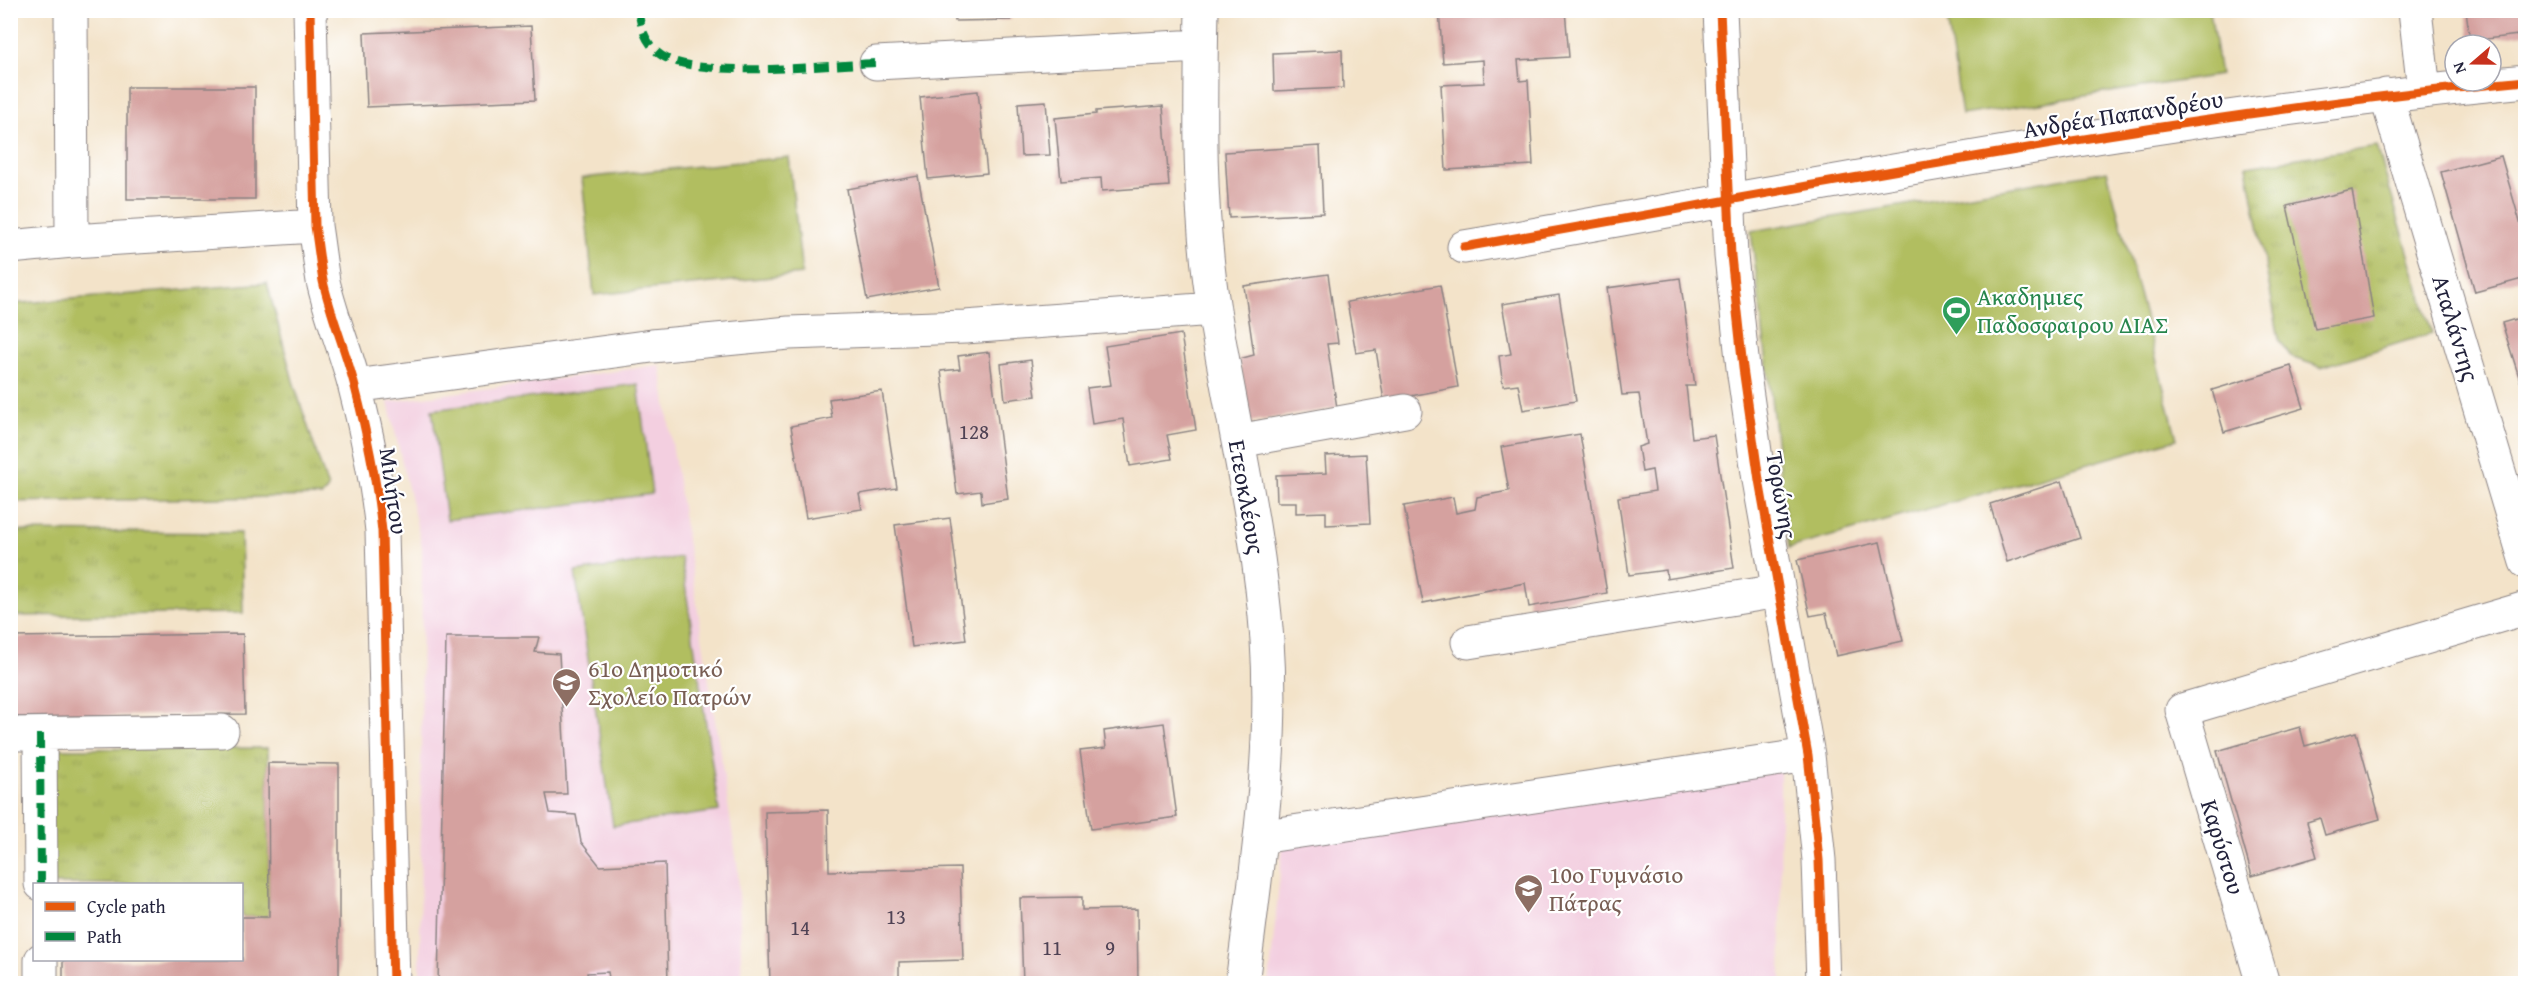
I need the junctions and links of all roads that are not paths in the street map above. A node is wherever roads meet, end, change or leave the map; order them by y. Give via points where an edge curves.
1 (71, 10) edge
2 (310, 10) edge
3 (1202, 10) edge
4 (1720, 10) edge
5 (2415, 10) edge
6 (1201, 46) junction
7 (876, 63) dead end
8 (2526, 81) edge
9 (2424, 91) junction
10 (2386, 95) junction
11 (1728, 201) junction
12 (315, 226) junction
13 (72, 241) junction
14 (10, 247) edge
15 (1464, 247) dead end
16 (1214, 309) junction
17 (354, 386) junction
18 (1406, 411) dead end
19 (1238, 441) junction
20 (2526, 562) edge
21 (1778, 591) junction
22 (2526, 608) edge
23 (1468, 642) dead end
24 (222, 731) dead end
25 (25, 734) edge
26 (1808, 754) junction
27 (1260, 837) junction
28 (41, 883) edge
29 (41, 961) edge
30 (41, 984) edge
31 (393, 984) edge
32 (1242, 984) edge
33 (1823, 984) edge
34 (2263, 984) edge

1 - 13 street
2 - 12 street, Μιλήτου
3 - 6 street, Ετεοκλέους
4 - 11 street, Τορώνης
5 - 9 street
6 - 7 street
6 - 16 street, Ετεοκλέους via 1204,209
8 - 9 street, Ανδρέα Παπανδρέου
9 - 10 street, Ανδρέα Παπανδρέου
10 - 11 street, Ανδρέα Παπανδρέου via 2125,132
10 - 20 street, Αταλάντης
11 - 15 street, Ανδρέα Παπανδρέου
11 - 21 street, Τορώνης via 1743,368
12 - 13 street
12 - 17 street, Μιλήτου via 324,283
13 - 14 street
16 - 17 street via 965,327 789,333 652,346
16 - 19 street, Ετεοκλέους
17 - 31 street, Μιλήτου via 372,463 382,531
18 - 19 street
19 - 27 street, Ετεοκλέους via 1267,641 1268,737
21 - 23 street
21 - 26 street, Τορώνης
22 - 34 street, Καρύστου via 2182,710
24 - 25 street
25 - 28 street
26 - 27 street
26 - 33 street, Τορώνης via 1819,860
27 - 32 street, Ετεοκλέους
29 - 30 street

